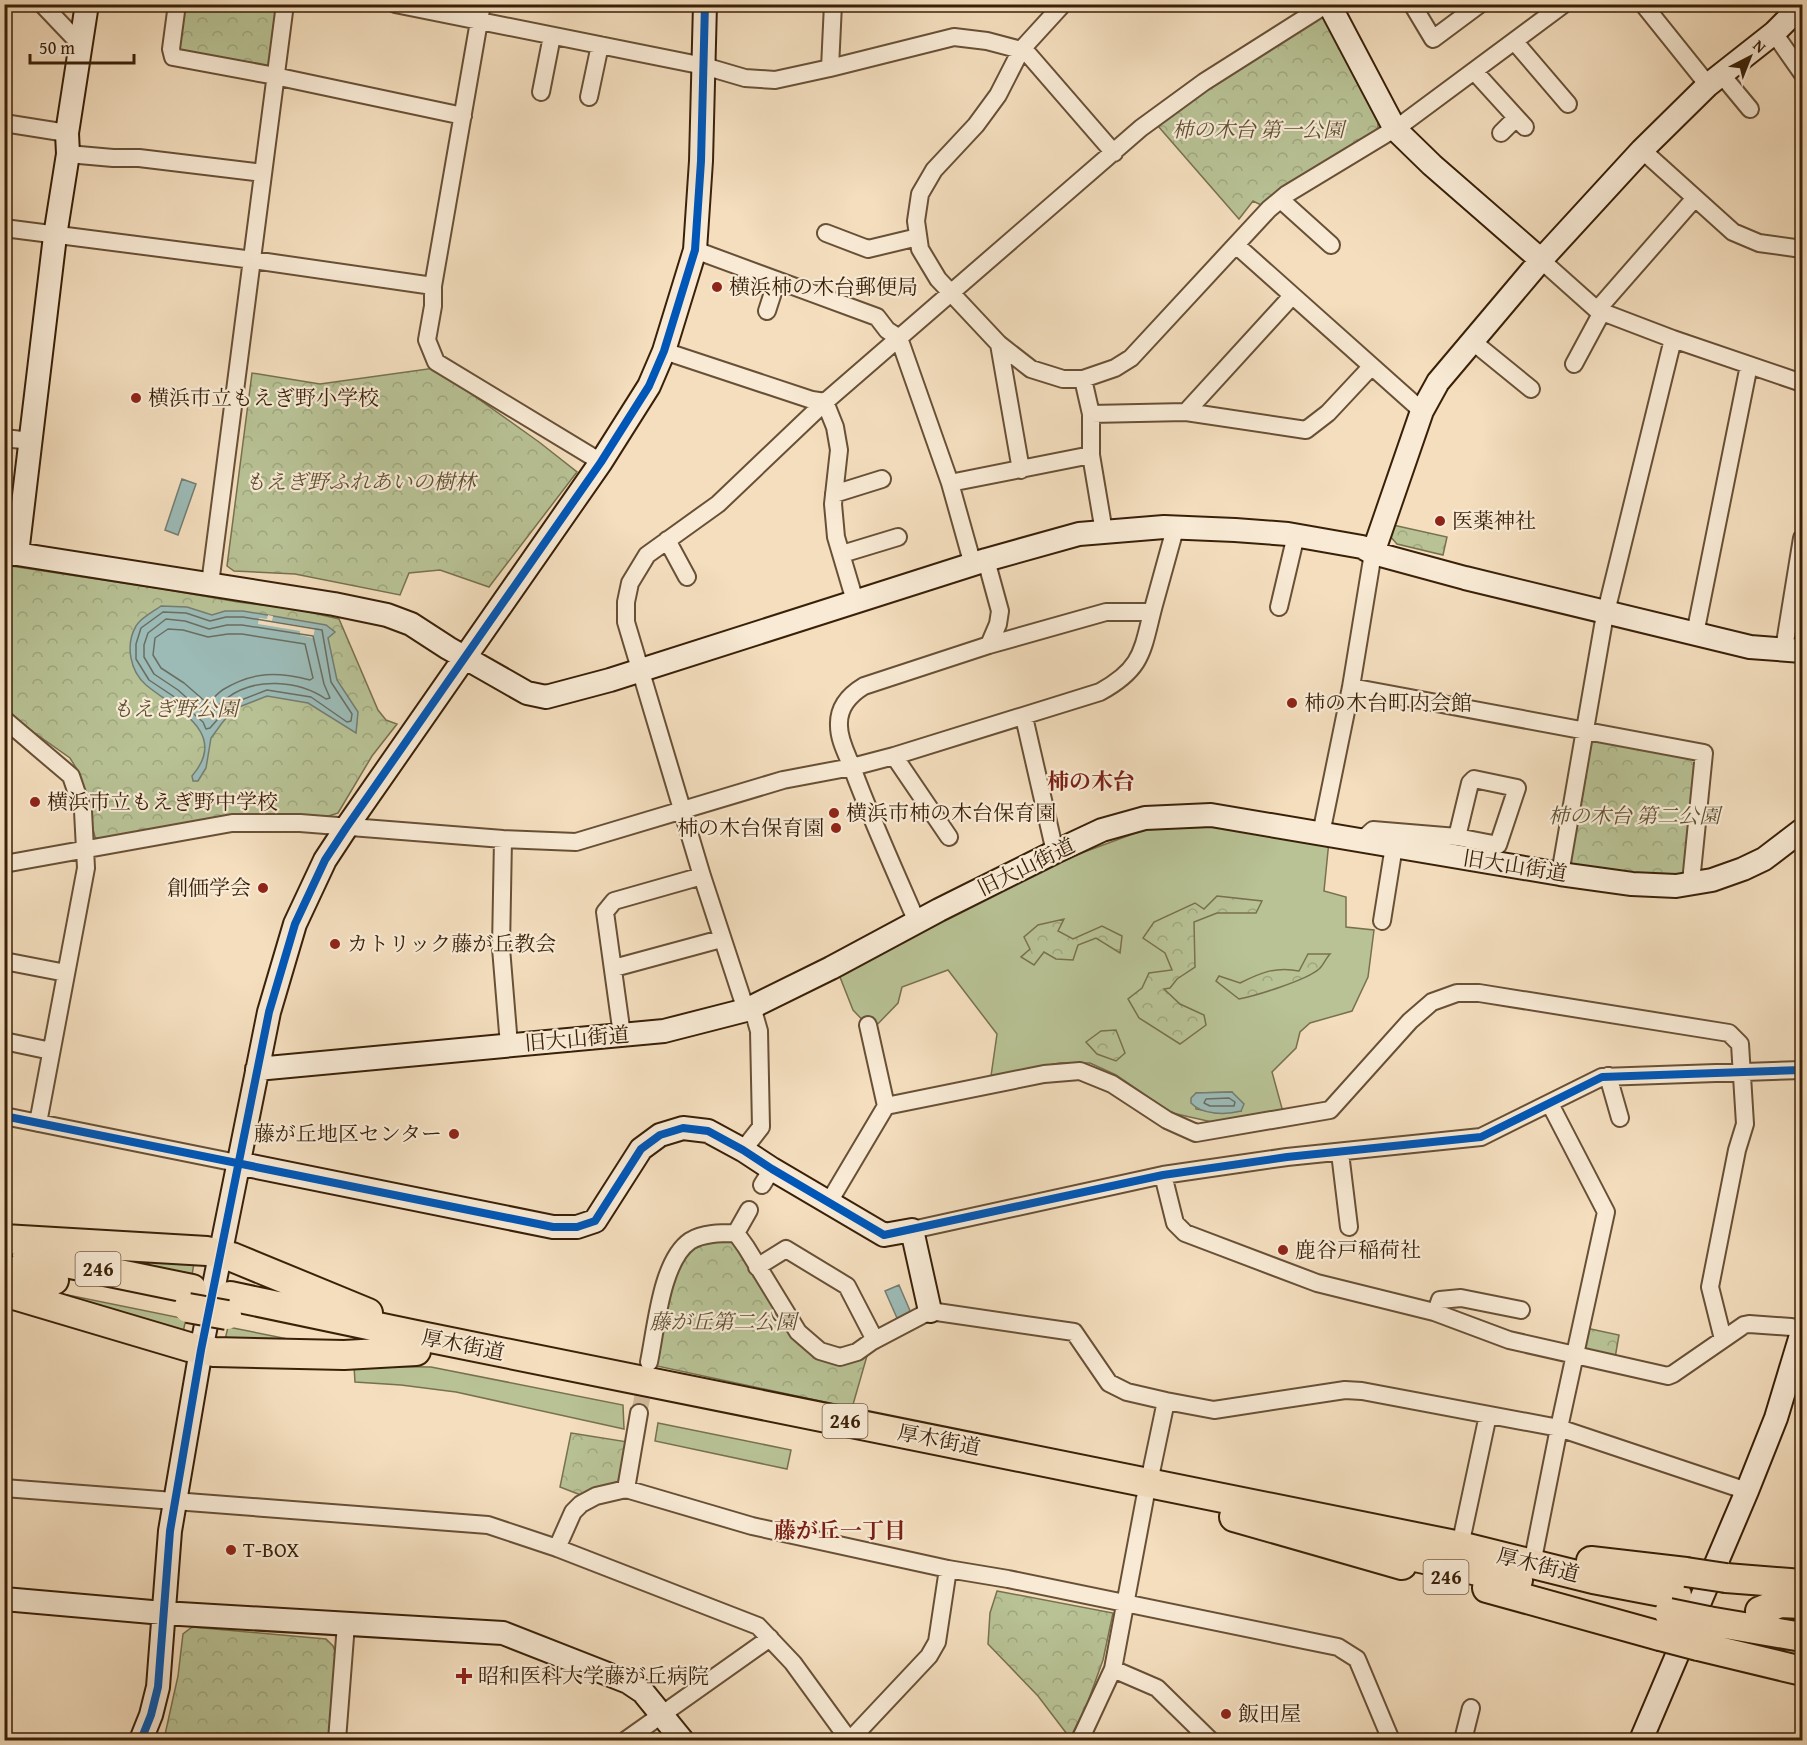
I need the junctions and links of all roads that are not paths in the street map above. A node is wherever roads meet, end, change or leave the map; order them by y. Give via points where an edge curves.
1 (42, 4) edge
2 (87, 4) edge
3 (177, 4) edge
4 (285, 4) edge
5 (395, 4) edge
6 (705, 4) edge
7 (833, 4) edge
8 (1063, 4) edge
9 (1328, 4) edge
10 (1412, 4) edge
11 (1480, 4) edge
12 (1564, 4) edge
13 (1643, 4) edge
14 (1803, 6) edge
15 (480, 13) edge
16 (1774, 33) junction
17 (552, 36) junction
18 (1514, 41) junction
19 (81, 45) junction
20 (600, 45) junction
21 (1021, 50) junction
22 (704, 66) junction
23 (830, 69) junction
24 (1474, 71) junction
25 (1803, 73) edge
26 (275, 76) junction
27 (1715, 80) junction
28 (541, 92) dead end
29 (589, 95) dead end
30 (1561, 102) dead end
31 (1750, 110) dead end
32 (463, 116) junction
33 (4, 123) edge
34 (1395, 129) junction
35 (1501, 133) dead end
36 (67, 143) junction
37 (1642, 150) junction
38 (1114, 153) junction
39 (263, 173) junction
40 (1695, 198) junction
41 (1281, 200) junction
42 (4, 228) edge
43 (826, 233) dead end
44 (55, 236) junction
45 (918, 237) junction
46 (1236, 245) junction
47 (1331, 245) dead end
48 (1803, 249) edge
49 (695, 250) junction
50 (253, 260) junction
51 (1541, 260) junction
52 (777, 280) junction
53 (433, 286) junction
54 (951, 292) junction
55 (1292, 296) junction
56 (767, 311) dead end
57 (1600, 311) junction
58 (899, 338) junction
59 (1673, 339) junction
60 (1472, 341) junction
61 (999, 344) junction
62 (664, 351) junction
63 (1575, 364) dead end
64 (1749, 365) junction
65 (1371, 367) junction
66 (1083, 379) junction
67 (1803, 383) edge
68 (1531, 389) dead end
69 (825, 402) junction
70 (1422, 411) junction
71 (1186, 412) junction
72 (1091, 414) junction
73 (4, 438) edge
74 (31, 441) junction
75 (1091, 455) junction
76 (601, 462) junction
77 (1021, 470) junction
78 (882, 479) dead end
79 (950, 483) junction
80 (834, 494) junction
81 (1175, 528) junction
82 (1104, 532) junction
83 (1296, 535) junction
84 (898, 537) dead end
85 (1803, 538) edge
86 (667, 540) junction
87 (1373, 553) junction
88 (11, 554) edge
89 (842, 554) junction
90 (979, 563) junction
91 (687, 577) dead end
92 (210, 584) junction
93 (855, 601) junction
94 (1279, 607) dead end
95 (1152, 612) junction
96 (1606, 612) junction
97 (1695, 634) junction
98 (988, 645) junction
99 (1793, 650) edge
100 (466, 657) junction
101 (640, 670) junction
102 (1351, 687) junction
103 (1024, 717) junction
104 (4, 719) edge
105 (1586, 731) junction
106 (894, 756) junction
107 (852, 767) junction
108 (682, 810) junction
109 (346, 828) junction
110 (1803, 830) edge
111 (1321, 834) junction
112 (949, 837) dead end
113 (1457, 837) dead end
114 (503, 839) junction
115 (1361, 841) junction
116 (1394, 846) junction
117 (84, 850) junction
118 (1055, 852) junction
119 (4, 864) edge
120 (1560, 874) junction
121 (702, 876) junction
122 (1691, 882) junction
123 (1388, 913) dead end
124 (917, 922) junction
125 (721, 939) junction
126 (4, 961) edge
127 (614, 968) junction
128 (66, 973) junction
129 (746, 1010) junction
130 (868, 1025) dead end
131 (622, 1035) junction
132 (4, 1041) edge
133 (509, 1044) junction
134 (51, 1051) junction
135 (257, 1069) junction
136 (1803, 1070) edge
137 (1742, 1072) junction
138 (1608, 1076) junction
139 (1550, 1104) junction
140 (886, 1106) junction
141 (4, 1116) edge
142 (1620, 1118) dead end
143 (38, 1123) junction
144 (743, 1150) junction
145 (1340, 1153) junction
146 (237, 1162) junction
147 (1163, 1175) junction
148 (829, 1202) junction
149 (749, 1210) dead end
150 (1344, 1220) dead end
151 (912, 1230) junction
152 (736, 1233) junction
153 (4, 1239) edge
154 (4, 1250) edge
155 (219, 1254) junction
156 (757, 1267) junction
157 (4, 1270) edge
158 (4, 1292) edge
159 (190, 1298) junction
160 (1521, 1310) dead end
161 (930, 1311) junction
162 (1436, 1312) junction
163 (1803, 1331) edge
164 (1722, 1339) junction
165 (875, 1340) junction
166 (414, 1343) junction
167 (201, 1350) junction
168 (1576, 1354) junction
169 (649, 1362) tunnel mouth
170 (1166, 1401) junction
171 (639, 1413) tunnel mouth
172 (1488, 1414) junction
173 (1559, 1428) junction
174 (4, 1488) edge
175 (627, 1489) junction
176 (1148, 1490) junction
177 (1747, 1491) junction
178 (174, 1502) junction
179 (1460, 1546) junction
180 (557, 1548) junction
181 (1534, 1554) junction
182 (948, 1569) junction
183 (1803, 1584) edge
184 (4, 1599) edge
185 (1125, 1603) junction
186 (1673, 1604) junction
187 (1803, 1604) edge
188 (1760, 1611) junction
189 (163, 1613) junction
190 (1803, 1618) edge
191 (1707, 1623) junction
192 (346, 1624) junction
193 (1803, 1637) edge
194 (770, 1638) junction
195 (1113, 1669) junction
196 (1803, 1671) edge
197 (1471, 1708) dead end
198 (662, 1714) junction
199 (141, 1740) edge
200 (337, 1740) edge
201 (626, 1740) edge
202 (682, 1740) edge
203 (849, 1740) edge
204 (1080, 1740) edge
205 (1210, 1740) edge
206 (1391, 1740) edge
207 (1463, 1740) edge
208 (1641, 1740) edge

1 - 19 street
2 - 19 street
3 - 26 street via 172,57
4 - 26 street
5 - 15 street
6 - 22 street
7 - 23 street
8 - 21 street
9 - 34 street
9 - 38 street via 1204,82
10 - 11 street via 1433,39
12 - 18 street
13 - 27 street
14 - 16 street
15 - 17 street
15 - 32 street
16 - 25 street
16 - 27 street
17 - 20 street
17 - 28 street via 551,73
18 - 24 street
18 - 30 street
19 - 36 street
20 - 22 street
20 - 29 street
21 - 23 street via 954,37
21 - 38 street
21 - 45 street via 998,95 934,170 920,194
22 - 23 street via 745,78 775,80
22 - 49 street
24 - 34 street
24 - 35 street via 1520,123
26 - 32 street
26 - 39 street
27 - 31 street
27 - 37 street
32 - 53 street
33 - 36 street
34 - 41 street
34 - 51 street
36 - 39 street via 113,158
36 - 44 street
37 - 40 street
37 - 51 street
38 - 54 street
39 - 50 street
40 - 48 street via 1746,239
40 - 57 street
41 - 46 street
41 - 47 street
42 - 44 street
43 - 45 street via 856,238 868,249
44 - 50 street
44 - 74 street
45 - 54 street via 920,249 938,279
46 - 55 street
46 - 66 street via 1131,358
49 - 52 street
49 - 62 street
50 - 53 street
50 - 92 street
51 - 57 street
51 - 60 street
52 - 56 street
52 - 58 street via 877,317
53 - 76 street via 427,340 436,362
54 - 58 street
54 - 61 street
55 - 65 street
55 - 71 street
57 - 59 street
57 - 63 street
58 - 69 street
58 - 79 street
59 - 64 street
59 - 96 street
60 - 68 street
60 - 70 street via 1438,382
61 - 66 street via 1031,369 1064,380
61 - 77 street
62 - 69 street
62 - 76 street via 649,386
64 - 67 street
64 - 97 street
65 - 70 street
65 - 71 street via 1328,413 1306,430
66 - 72 street
69 - 80 street via 839,450
69 - 86 street via 718,504
70 - 87 street
71 - 72 street
72 - 75 street
73 - 74 street
74 - 88 street
75 - 77 street
75 - 82 street
76 - 100 street
77 - 79 street
78 - 80 street
79 - 90 street
80 - 89 street via 834,521
81 - 82 street
81 - 83 street
81 - 95 street
82 - 90 street via 1079,534
83 - 87 street via 1362,547
83 - 94 street
84 - 89 street
85 - 99 street
86 - 91 street
86 - 101 street via 647,555 630,583 626,602 626,622
87 - 96 street
87 - 102 street
88 - 92 street
89 - 93 street
90 - 93 street
90 - 98 street via 1000,611
92 - 100 street via 387,615 411,624
93 - 101 street
95 - 98 street via 1106,612
95 - 103 street via 1140,656 1117,683
96 - 97 street
96 - 105 street
97 - 99 street via 1750,647
98 - 107 street via 864,686 851,694 838,728
100 - 101 street via 527,693 546,698
100 - 109 street
101 - 108 street
102 - 105 street
102 - 111 street
103 - 106 street
103 - 118 street
104 - 117 street via 70,776 82,811
105 - 120 street
105 - 122 street via 1704,753
106 - 107 street
106 - 112 street
107 - 108 street via 783,780
107 - 124 street
108 - 114 street via 576,842
108 - 121 street
109 - 114 street
109 - 117 street via 232,823
109 - 135 street via 325,861 296,924 269,1012
110 - 122 street, 旧大山街道 via 1764,859 1712,880
111 - 115 street, 旧大山街道
111 - 118 street, 旧大山街道 via 1210,815 1177,815 1145,818 1102,830
113 - 115 street via 1373,830
114 - 133 street via 501,948
115 - 116 street, 旧大山街道
116 - 120 street, 旧大山街道
116 - 123 street
117 - 119 street
117 - 128 street via 86,867
118 - 124 street, 旧大山街道
120 - 122 street, 旧大山街道 via 1632,884 1676,886
121 - 125 street
121 - 127 street via 614,902 605,912
124 - 129 street, 旧大山街道
125 - 127 street
125 - 129 street
126 - 128 street
127 - 131 street
128 - 134 street
129 - 131 street, 旧大山街道 via 664,1031
129 - 144 street via 755,1017 759,1030 761,1127
130 - 140 street
131 - 133 street, 旧大山街道
132 - 134 street
133 - 135 street, 旧大山街道
134 - 143 street
135 - 146 street
136 - 137 street
137 - 138 street
137 - 140 street via 1740,1044 1729,1033 1479,993 1457,993 1432,1002 1410,1021 1330,1110 1196,1133 1167,1120 1112,1084 1080,1071 1044,1074
137 - 164 street via 1745,1124 1710,1287
138 - 139 street
138 - 142 street
139 - 145 street via 1481,1137
139 - 168 street via 1606,1212
140 - 148 street
141 - 143 street
143 - 146 street
144 - 146 street via 708,1131 683,1128 660,1135 641,1149 595,1221 577,1227 553,1227
144 - 148 street via 767,1177
145 - 147 street
145 - 150 street
146 - 155 street
147 - 151 street
147 - 162 street via 1174,1223 1185,1233 1317,1283
148 - 151 street via 884,1235
149 - 152 street
151 - 161 street
152 - 156 street
152 - 169 street via 713,1234 691,1241 675,1257 666,1276
153 - 155 highway
154 - 159 highway, 厚木街道 / 246
155 - 166 highway via 362,1310
155 - 167 street
156 - 165 street via 798,1332 820,1351 840,1357
156 - 165 street via 786,1249 847,1286
157 - 159 highway, 厚木街道 / 246
158 - 167 highway
159 - 166 highway, 厚木街道 / 246, bridge
160 - 162 street via 1451,1298 1440,1300
161 - 165 street
161 - 170 street via 1074,1332 1109,1383 1127,1392
162 - 168 street via 1509,1340
163 - 164 street via 1749,1324
163 - 177 street via 1776,1418
164 - 168 street via 1668,1376
166 - 167 highway via 344,1355
166 - 176 highway, 厚木街道 / 246
167 - 178 street
168 - 173 street
170 - 172 street via 1214,1410 1345,1390
170 - 176 street
171 - 175 street
172 - 173 street
172 - 179 street
173 - 177 street
173 - 181 street
174 - 178 street
175 - 180 street via 581,1504 573,1512
175 - 182 street via 752,1526
176 - 179 highway, 厚木街道 / 246
176 - 185 street
176 - 186 highway, 厚木街道 / 246 via 1311,1540
177 - 208 street
178 - 180 street via 488,1525
178 - 189 street
179 - 181 highway, 246
179 - 186 highway, 厚木街道 / 246 via 1593,1579
180 - 194 street via 758,1626
181 - 186 highway, 246
182 - 185 street
182 - 203 street via 937,1642 929,1656
183 - 186 highway, 246, bridge via 1726,1578
184 - 189 street
185 - 195 street
185 - 206 street via 1338,1647 1357,1659
186 - 191 highway, 246, bridge
186 - 191 highway, 厚木街道 / 246
187 - 188 highway via 1780,1602
188 - 190 highway, 厚木街道 / 246
188 - 191 highway, 厚木街道 / 246
189 - 192 street
189 - 199 street via 158,1687
191 - 193 highway, 厚木街道 / 246
191 - 196 highway, 246
192 - 198 street via 503,1633 616,1676 643,1692
192 - 200 street
194 - 198 street
194 - 203 street
195 - 204 street
195 - 205 street via 1157,1688
197 - 207 street
198 - 201 street
198 - 202 street

